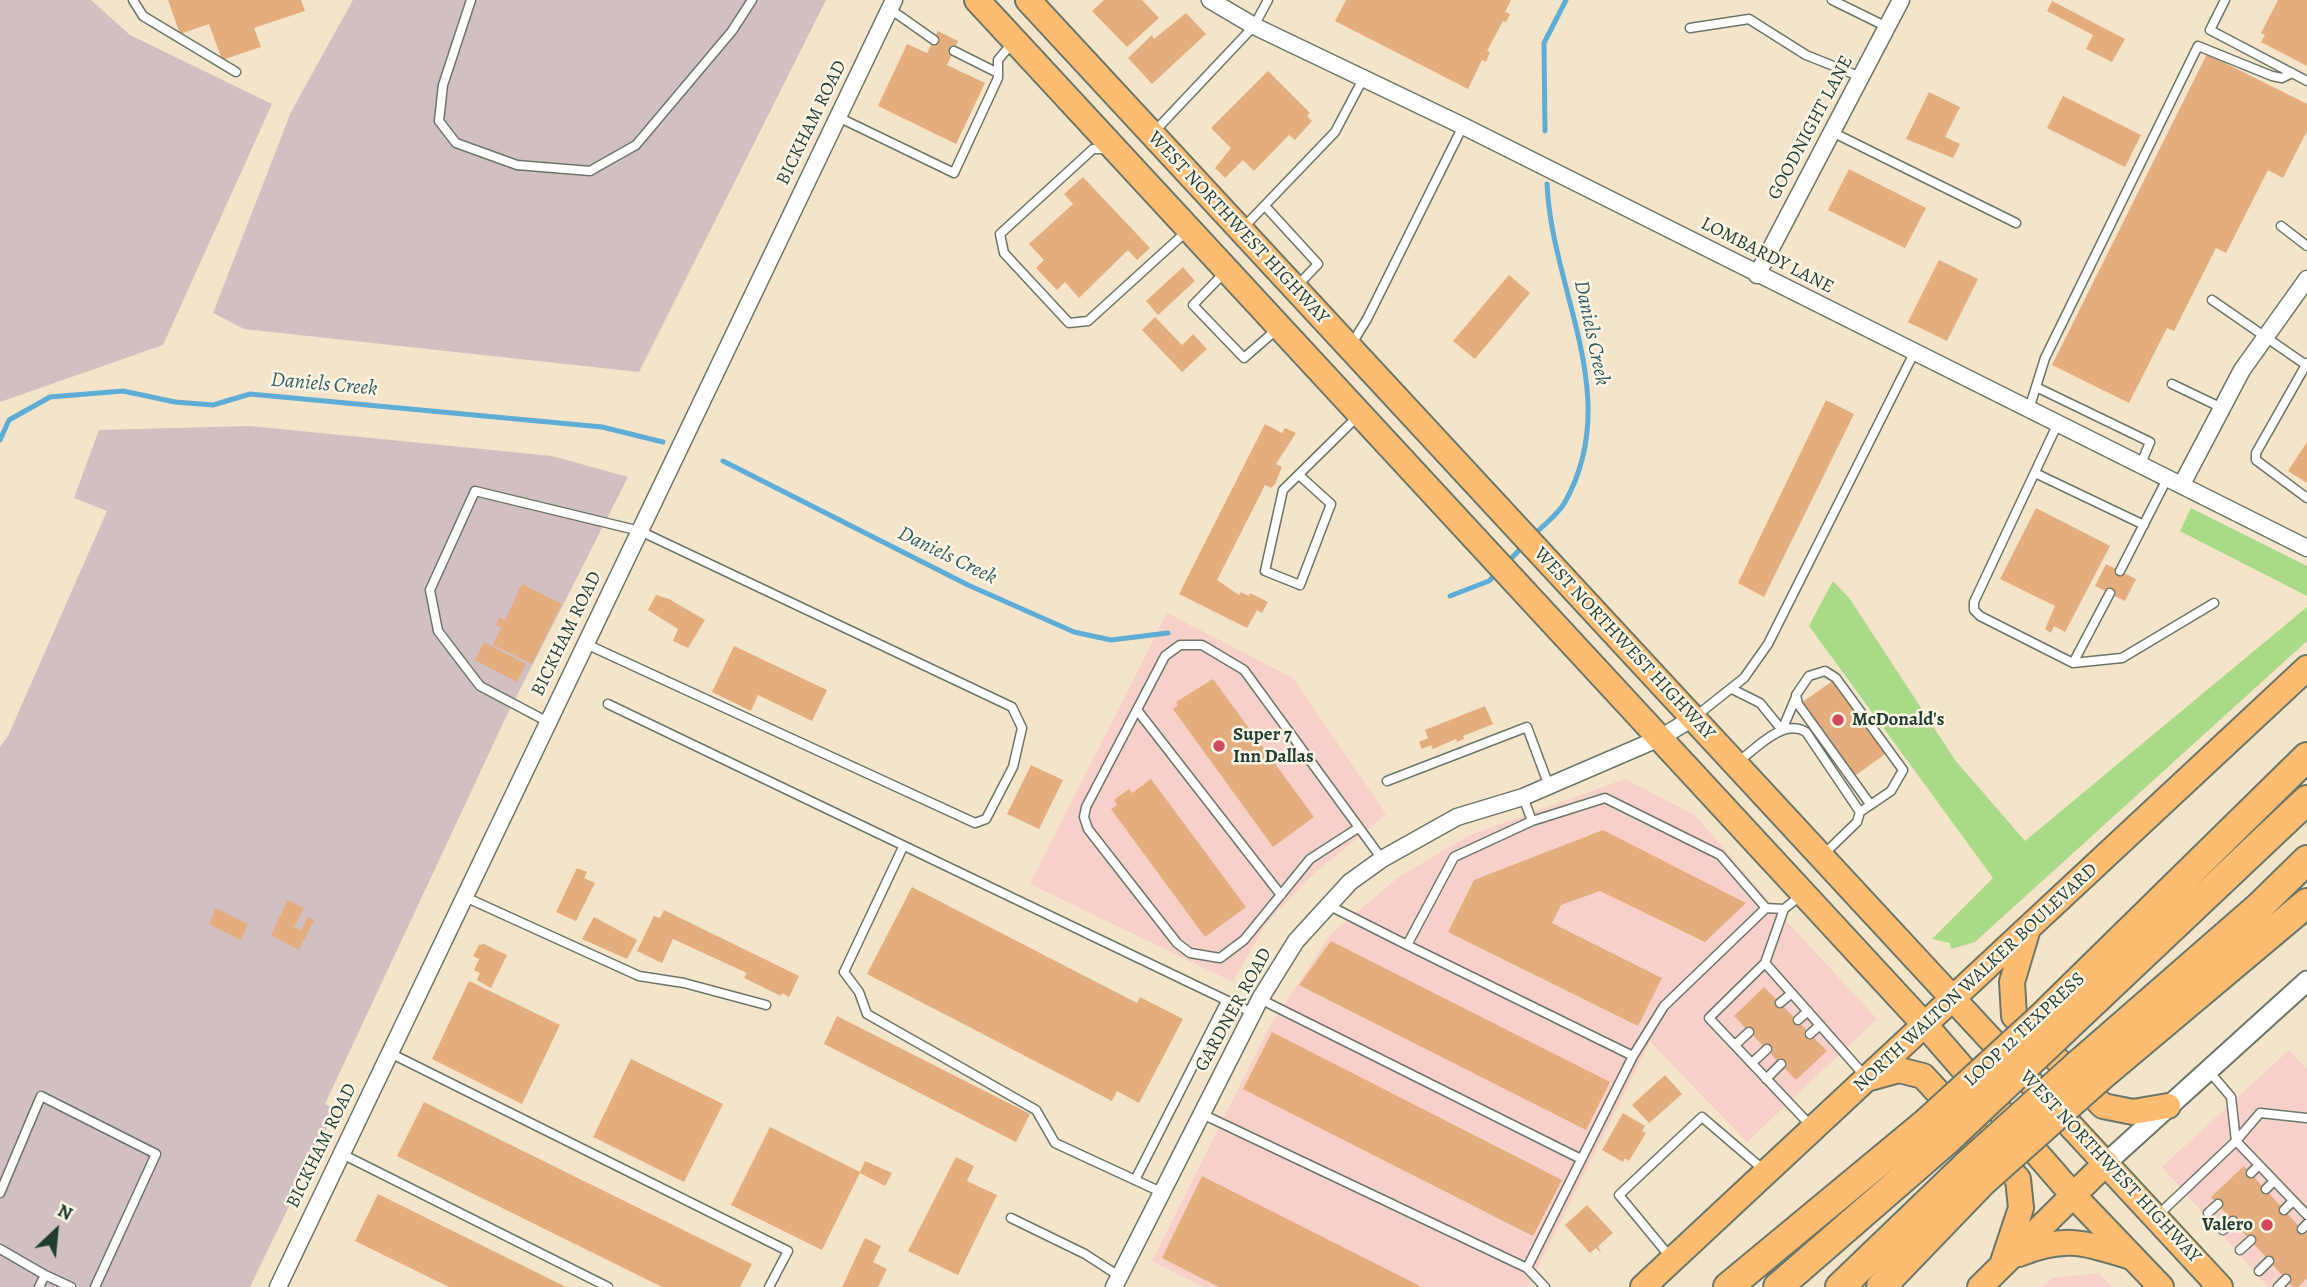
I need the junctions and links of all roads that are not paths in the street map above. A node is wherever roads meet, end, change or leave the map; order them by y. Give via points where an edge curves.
1 (133, 0) edge
2 (471, 0) edge
3 (752, 0) edge
4 (977, 0) edge
5 (1028, 0) edge
6 (1210, 0) edge
7 (1268, 0) edge
8 (1832, 0) edge
9 (1901, 0) edge
10 (2225, 0) edge
11 (892, 5) edge
12 (1254, 26) junction
13 (1887, 27) junction
14 (1690, 28) dead end
15 (933, 40) dead end
16 (1015, 40) junction
17 (954, 51) dead end
18 (236, 72) dead end
19 (998, 73) junction
20 (2292, 73) junction
21 (1861, 77) junction
22 (1363, 79) junction
23 (2307, 81) edge
24 (838, 117) junction
25 (1463, 126) junction
26 (1147, 129) junction
27 (1832, 132) junction
28 (1115, 149) junction
29 (1265, 206) junction
30 (2016, 223) dead end
31 (2281, 226) dead end
32 (1190, 229) junction
33 (1241, 231) junction
34 (2307, 246) edge
35 (1227, 270) junction
36 (1757, 275) junction
37 (2307, 279) edge
38 (1301, 295) junction
39 (2212, 300) dead end
40 (1280, 327) junction
41 (2265, 336) junction
42 (1349, 347) junction
43 (1914, 353) junction
44 (2306, 364) edge
45 (2172, 384) dead end
46 (2036, 387) junction
47 (2222, 408) junction
48 (2029, 409) junction
49 (1360, 414) junction
50 (2058, 423) junction
51 (2141, 464) junction
52 (2035, 473) junction
53 (1299, 475) junction
54 (2175, 480) junction
55 (2307, 498) edge
56 (2144, 526) junction
57 (640, 531) junction
58 (2307, 548) edge
59 (2120, 571) dead end
60 (2110, 593) dead end
61 (2214, 603) dead end
62 (586, 644) junction
63 (2073, 663) junction
64 (2307, 668) edge
65 (1732, 689) junction
66 (1797, 695) junction
67 (608, 704) dead end
68 (1137, 710) junction
69 (1693, 718) junction
70 (548, 722) junction
71 (1782, 730) junction
72 (1660, 738) junction
73 (2307, 757) edge
74 (1735, 764) junction
75 (1387, 781) dead end
76 (1549, 786) junction
77 (1523, 797) junction
78 (2307, 800) edge
79 (1870, 804) junction
80 (1860, 811) junction
81 (1532, 821) junction
82 (1358, 828) junction
83 (903, 847) junction
84 (1822, 856) junction
85 (1382, 859) junction
86 (2307, 860) edge
87 (2307, 879) edge
88 (1281, 895) junction
89 (465, 898) junction
90 (1793, 901) junction
91 (2307, 902) edge
92 (1327, 904) junction
93 (2260, 906) junction
94 (1766, 908) junction
95 (2027, 931) junction
96 (1407, 944) junction
97 (1766, 963) junction
98 (2307, 981) edge
99 (1792, 993) junction
100 (1953, 998) junction
101 (1226, 1001) junction
102 (1780, 1003) dead end
103 (766, 1005) dead end
104 (1256, 1006) junction
105 (1808, 1011) junction
106 (1798, 1020) dead end
107 (1820, 1025) junction
108 (1925, 1026) junction
109 (2049, 1027) junction
110 (1749, 1032) dead end
111 (1810, 1034) dead end
112 (1735, 1045) junction
113 (1766, 1049) dead end
114 (390, 1053) junction
115 (1633, 1056) junction
116 (1752, 1063) junction
117 (1781, 1064) dead end
118 (2091, 1069) junction
119 (2207, 1069) junction
120 (1766, 1079) junction
121 (1868, 1079) junction
122 (2168, 1106) junction
123 (1202, 1114) junction
124 (2307, 1118) edge
125 (1814, 1129) junction
126 (1936, 1132) junction
127 (2236, 1141) junction
128 (342, 1154) junction
129 (1581, 1159) junction
130 (2106, 1163) junction
131 (2259, 1165) junction
132 (2251, 1173) dead end
133 (1768, 1174) junction
134 (1975, 1174) junction
135 (1135, 1180) junction
136 (2274, 1181) junction
137 (2266, 1189) dead end
138 (1161, 1192) junction
139 (0, 1193) edge
140 (2073, 1195) junction
141 (2293, 1201) junction
142 (2218, 1205) dead end
143 (2284, 1210) dead end
144 (2208, 1213) dead end
145 (2307, 1215) edge
146 (2157, 1216) junction
147 (1011, 1218) dead end
148 (2233, 1221) dead end
149 (2223, 1230) dead end
150 (2251, 1240) dead end
151 (0, 1249) edge
152 (2241, 1250) dead end
153 (2134, 1257) junction
154 (1673, 1260) junction
155 (2007, 1261) junction
156 (2269, 1261) dead end
157 (1527, 1268) junction
158 (2259, 1271) dead end
159 (45, 1275) junction
160 (2286, 1279) dead end
161 (1116, 1281) edge
162 (39, 1287) edge
163 (71, 1287) edge
164 (95, 1287) edge
165 (278, 1287) edge
166 (608, 1287) edge
167 (769, 1287) edge
168 (1545, 1287) edge
169 (1643, 1287) edge
170 (1728, 1287) edge
171 (1778, 1287) edge
172 (1840, 1287) edge
173 (1881, 1287) edge
174 (1980, 1287) edge
175 (2161, 1287) edge
176 (2220, 1287) edge
177 (2278, 1287) edge

1 - 18 lane via 143,16
2 - 3 lane via 443,85 439,121 456,143 517,164 590,171 636,145 732,32
4 - 16 main road, WEST NORTHWEST HIGHWAY
5 - 26 main road, WEST NORTHWEST HIGHWAY
6 - 12 street, LOMBARDY LANE
7 - 12 lane
8 - 13 lane
9 - 13 street, GOODNIGHT LANE
10 - 20 lane via 2210,30
11 - 15 lane
11 - 24 street, BICKHAM ROAD
12 - 22 street, LOMBARDY LANE
12 - 26 lane
13 - 21 street, GOODNIGHT LANE
14 - 21 lane via 1749,19 1806,55
16 - 19 lane via 998,60
16 - 28 main road, WEST NORTHWEST HIGHWAY
17 - 19 lane
19 - 24 lane via 954,173
20 - 23 lane
20 - 46 lane via 2272,76 2198,46 2051,346
21 - 27 street, GOODNIGHT LANE
22 - 25 street, LOMBARDY LANE
22 - 29 lane via 1335,132
24 - 57 street, BICKHAM ROAD
25 - 36 street, LOMBARDY LANE
25 - 42 lane
26 - 28 main road
26 - 33 main road, WEST NORTHWEST HIGHWAY
27 - 30 lane
27 - 36 street, GOODNIGHT LANE
28 - 32 main road, WEST NORTHWEST HIGHWAY
28 - 32 lane via 1093,149 1000,234 1004,253 1069,323 1088,321
29 - 33 lane
29 - 38 lane via 1318,264
31 - 34 lane
32 - 35 main road, WEST NORTHWEST HIGHWAY
33 - 38 main road, WEST NORTHWEST HIGHWAY
35 - 40 main road, WEST NORTHWEST HIGHWAY
35 - 40 lane via 1193,305 1244,358
36 - 43 street, LOMBARDY LANE
37 - 41 street
38 - 40 main road
38 - 42 main road, WEST NORTHWEST HIGHWAY
39 - 41 lane
40 - 49 main road, WEST NORTHWEST HIGHWAY
41 - 44 lane
41 - 47 street
42 - 69 main road, WEST NORTHWEST HIGHWAY
43 - 48 street, LOMBARDY LANE
43 - 65 lane via 1768,644
44 - 55 lane via 2256,460
45 - 47 lane
46 - 48 lane
46 - 51 lane via 2150,442
47 - 54 street
48 - 50 street, LOMBARDY LANE
49 - 53 lane
49 - 72 main road, WEST NORTHWEST HIGHWAY
50 - 51 street, LOMBARDY LANE
50 - 52 lane
51 - 54 street, LOMBARDY LANE
52 - 56 lane
52 - 63 lane via 1974,610
53 - 53 lane via 1283,490 1265,571 1300,585 1331,505
54 - 56 lane
54 - 58 street, LOMBARDY LANE
56 - 59 lane
57 - 62 street, BICKHAM ROAD
57 - 62 lane via 1012,707 1022,728 1013,767 986,819 975,823
57 - 70 lane via 475,491 430,590 438,631 480,686
60 - 63 lane
61 - 63 lane via 2122,658
62 - 70 street, BICKHAM ROAD
64 - 95 main road, NORTH WALTON WALKER BOULEVARD
65 - 69 lane
65 - 71 lane via 1760,703
66 - 71 lane
66 - 79 lane via 1798,704
66 - 79 lane via 1809,677 1825,671 1836,678 1903,770 1891,791
67 - 83 lane
68 - 82 lane via 1165,656 1180,645 1202,645 1244,670
68 - 88 lane
68 - 88 lane via 1084,817 1088,829 1166,930 1190,953 1220,958 1244,940
69 - 72 street, GARDNER ROAD
69 - 74 main road, WEST NORTHWEST HIGHWAY
70 - 89 street, BICKHAM ROAD
71 - 74 lane
71 - 80 lane via 1793,727 1806,732
72 - 76 street, GARDNER ROAD
72 - 90 main road, WEST NORTHWEST HIGHWAY
73 - 109 highway, LOOP 12 TEXPRESS
74 - 84 main road, WEST NORTHWEST HIGHWAY
75 - 76 lane via 1527,727
76 - 77 street, GARDNER ROAD
77 - 81 lane
77 - 85 street, GARDNER ROAD via 1457,817
78 - 109 highway
79 - 80 lane
80 - 84 lane via 1857,822
81 - 94 lane via 1605,798 1720,855
81 - 96 lane via 1454,857
82 - 85 lane
82 - 88 lane via 1310,859
83 - 101 lane
83 - 135 lane via 844,972 859,992 867,1014 1036,1110 1055,1143
84 - 100 main road, WEST NORTHWEST HIGHWAY
85 - 92 street, GARDNER ROAD
86 - 93 highway
87 - 93 highway
89 - 103 lane via 639,976
89 - 114 street, BICKHAM ROAD
90 - 94 lane
90 - 97 lane
90 - 108 main road, WEST NORTHWEST HIGHWAY
91 - 118 highway
92 - 96 lane
92 - 104 street, GARDNER ROAD via 1296,941
93 - 118 highway
94 - 115 lane via 1664,1006
95 - 100 main road, NORTH WALTON WALKER BOULEVARD
95 - 122 main road via 2012,982 2014,1016 2103,1106 2133,1112
96 - 115 lane
97 - 99 lane
97 - 112 lane via 1709,1018
98 - 119 street
99 - 102 lane
99 - 105 lane
100 - 108 main road, NORTH WALTON WALKER BOULEVARD
100 - 130 main road, WEST NORTHWEST HIGHWAY
101 - 104 lane
101 - 135 lane
104 - 123 street, GARDNER ROAD
104 - 129 lane
105 - 106 lane
105 - 107 lane
107 - 111 lane
107 - 121 lane
108 - 121 main road, NORTH WALTON WALKER BOULEVARD
108 - 140 main road, WEST NORTHWEST HIGHWAY
109 - 126 highway, bridge
110 - 112 lane
112 - 116 lane
113 - 116 lane
114 - 128 street, BICKHAM ROAD
114 - 167 lane via 788,1251
115 - 129 lane
116 - 120 lane
117 - 120 lane
118 - 134 highway, bridge
119 - 122 street
119 - 127 lane via 2231,1097
120 - 125 lane
121 - 125 main road, NORTH WALTON WALKER BOULEVARD
121 - 155 main road via 1899,1070 1923,1076 2018,1179 2021,1208
122 - 130 street
123 - 138 street, GARDNER ROAD
123 - 157 lane
124 - 127 lane via 2260,1113
125 - 133 main road, NORTH WALTON WALKER BOULEVARD
126 - 170 highway
126 - 171 highway
127 - 131 lane
127 - 146 lane
128 - 165 street, BICKHAM ROAD
128 - 166 lane
129 - 157 lane
130 - 140 main road
130 - 146 main road, WEST NORTHWEST HIGHWAY
131 - 132 lane
131 - 136 lane
133 - 154 main road, NORTH WALTON WALKER BOULEVARD
133 - 154 lane via 1702,1117 1619,1195
134 - 172 highway
134 - 173 highway
135 - 138 lane
136 - 137 lane
136 - 141 lane
138 - 161 street, GARDNER ROAD
139 - 164 lane via 41,1096 156,1154
140 - 153 main road, WEST NORTHWEST HIGHWAY
140 - 155 main road
141 - 143 lane
141 - 145 lane
142 - 144 lane
146 - 176 main road, WEST NORTHWEST HIGHWAY
147 - 161 lane via 1085,1254
148 - 149 lane
150 - 152 lane
151 - 159 lane
153 - 155 main road via 2059,1241
153 - 175 main road, WEST NORTHWEST HIGHWAY
154 - 169 main road, NORTH WALTON WALKER BOULEVARD
155 - 174 main road
156 - 158 lane
157 - 168 lane
159 - 162 lane
159 - 163 lane
160 - 177 lane

